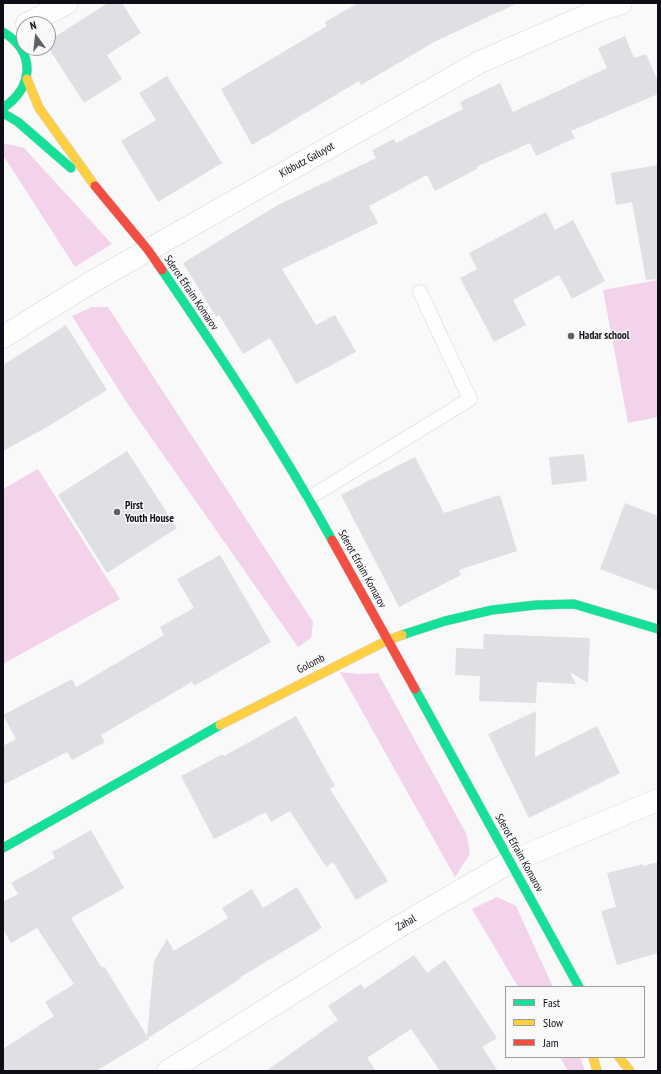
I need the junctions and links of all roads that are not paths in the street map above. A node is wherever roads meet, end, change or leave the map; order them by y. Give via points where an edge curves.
1 (67, 3) edge
2 (621, 3) edge
3 (43, 16) edge
4 (11, 30) edge
5 (27, 79) junction
6 (3, 108) edge
7 (3, 113) edge
8 (110, 204) junction
9 (148, 250) junction
10 (420, 292) dead end
11 (3, 337) edge
12 (309, 498) junction
13 (658, 629) edge
14 (388, 640) junction
15 (658, 800) edge
16 (3, 848) edge
17 (510, 862) junction
18 (566, 964) junction
19 (573, 986) edge
20 (578, 986) edge
21 (594, 1058) edge
22 (620, 1058) edge
23 (168, 1071) edge
24 (597, 1071) edge
25 (630, 1071) edge

1 - 3 street
2 - 9 street, Kibbutz Galuyot via 480,62
4 - 5 street via 25,52
5 - 6 street via 17,98
5 - 8 street, Sderot Efraim Komarov via 40,108
7 - 8 street, Sderot Efraim Komarov via 18,122
8 - 9 street, Sderot Efraim Komarov
9 - 11 street, Kibbutz Galuyot
9 - 12 street, Sderot Efraim Komarov via 244,391
10 - 12 lane via 470,399
12 - 14 street, Sderot Efraim Komarov
13 - 14 street, Golomb via 574,604 536,605 492,610 445,621
14 - 16 street, Golomb via 228,721
14 - 17 street, Sderot Efraim Komarov
15 - 17 street, Zahal
17 - 18 street, Sderot Efraim Komarov
17 - 23 street, Zahal via 388,933
18 - 19 street, Sderot Efraim Komarov
18 - 20 street, Sderot Efraim Komarov
21 - 24 street
22 - 25 street

